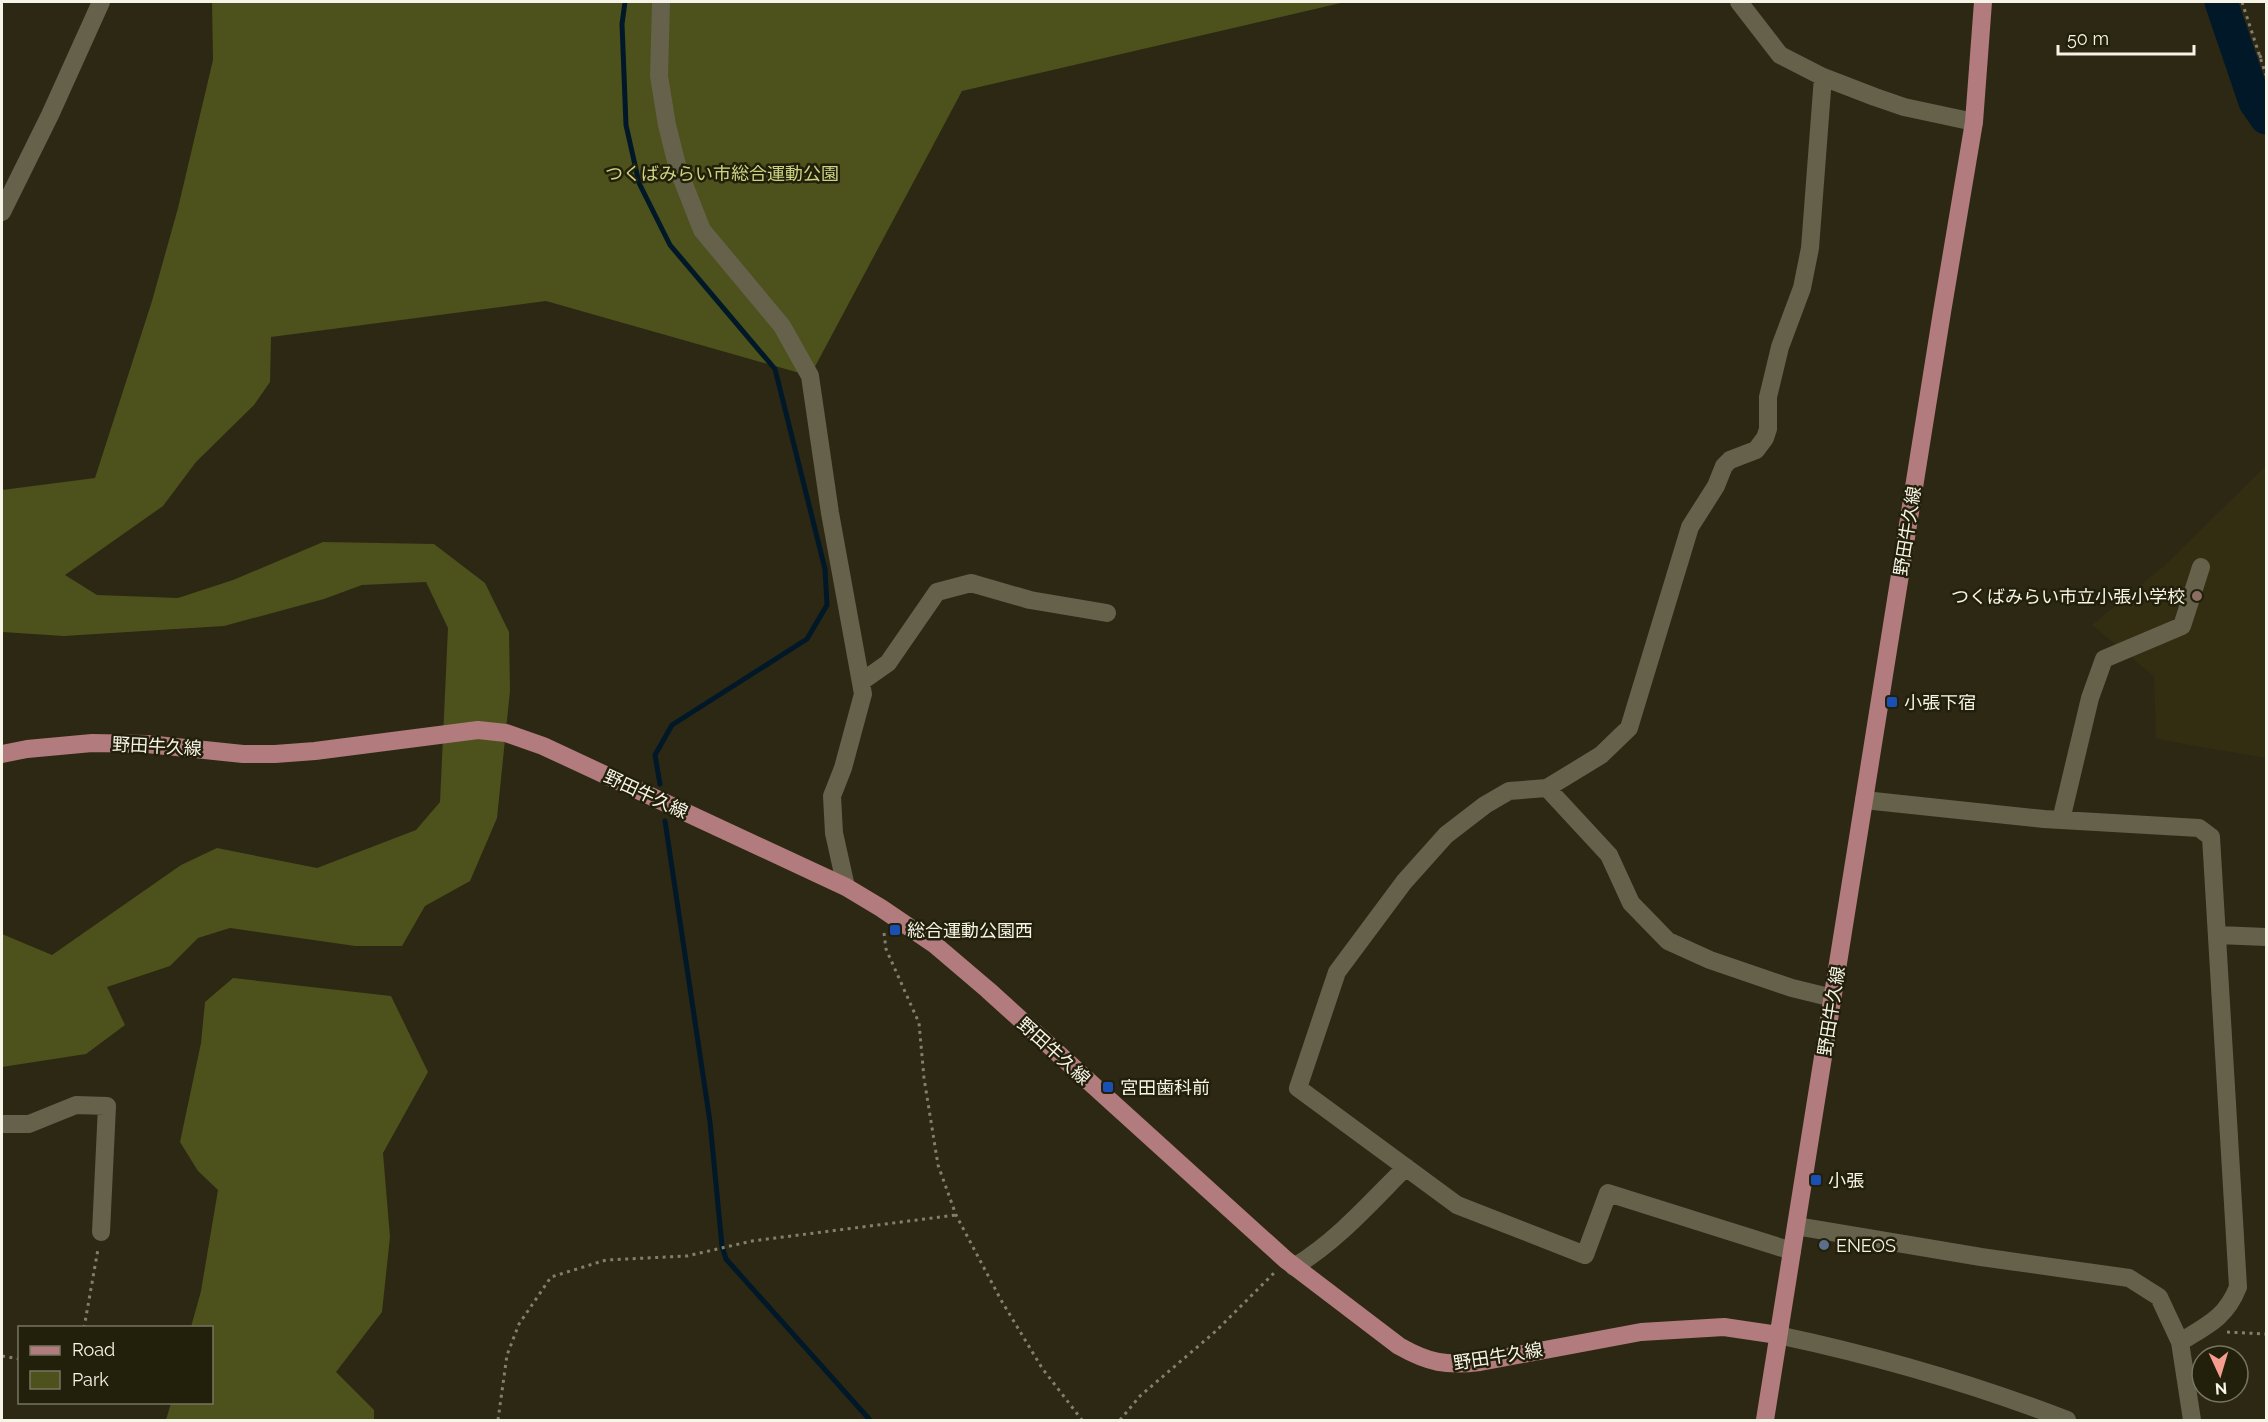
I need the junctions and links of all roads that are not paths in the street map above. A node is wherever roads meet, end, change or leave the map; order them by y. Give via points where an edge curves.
1 (101, 2) edge
2 (661, 2) edge
3 (1739, 2) edge
4 (1983, 2) edge
5 (1823, 77) junction
6 (1974, 122) junction
7 (2, 212) edge
8 (2201, 567) dead end
9 (1107, 613) dead end
10 (861, 682) junction
11 (2, 754) edge
12 (1546, 788) junction
13 (1864, 800) junction
14 (2061, 820) junction
15 (846, 887) junction
16 (2218, 935) junction
17 (2266, 937) edge
18 (1833, 998) junction
19 (2, 1124) edge
20 (1406, 1167) junction
21 (1796, 1226) junction
22 (101, 1232) road end
23 (1792, 1251) junction
24 (1290, 1263) junction
25 (1778, 1335) junction
26 (2180, 1342) junction
27 (1765, 1420) edge
28 (2067, 1420) edge
29 (2192, 1420) edge

1 - 7 street
2 - 10 street via 659,76 667,125 678,169 702,230 782,326 810,376
3 - 5 street via 1780,55
4 - 6 main road, 野田牛久線
5 - 6 street via 1904,107
5 - 12 street via 1809,248 1802,288 1780,347 1768,397 1765,438 1756,450 1724,466 1716,486 1696,514 1629,728 1601,755
6 - 13 main road, 野田牛久線
8 - 14 street via 2182,626 2104,659 2090,698
9 - 10 street via 1030,600 971,583 937,592 888,663
10 - 15 street via 863,694 832,796 834,833
11 - 15 main road, 野田牛久線 via 92,743 275,754 478,729 506,733 543,746
12 - 18 street via 1610,855 1631,903 1668,941 1761,978
12 - 20 street via 1509,791 1446,835 1404,882 1337,972 1298,1088
13 - 14 street
13 - 18 main road, 野田牛久線
14 - 16 street via 2199,828 2211,837
15 - 24 main road, 野田牛久線 via 934,944
16 - 17 street
16 - 26 street via 2238,1287 2222,1316
18 - 21 main road, 野田牛久線
19 - 22 street via 29,1124 76,1105 107,1106
20 - 23 street via 1457,1205 1585,1255 1608,1193
20 - 24 street via 1321,1251
21 - 23 main road, 野田牛久線
21 - 26 street via 2129,1278 2159,1297
23 - 25 main road, 野田牛久線
24 - 25 main road, 野田牛久線 via 1399,1346 1436,1363 1480,1362 1641,1332 1684,1328 1724,1327
25 - 27 main road
25 - 28 street via 1974,1386
26 - 29 street

